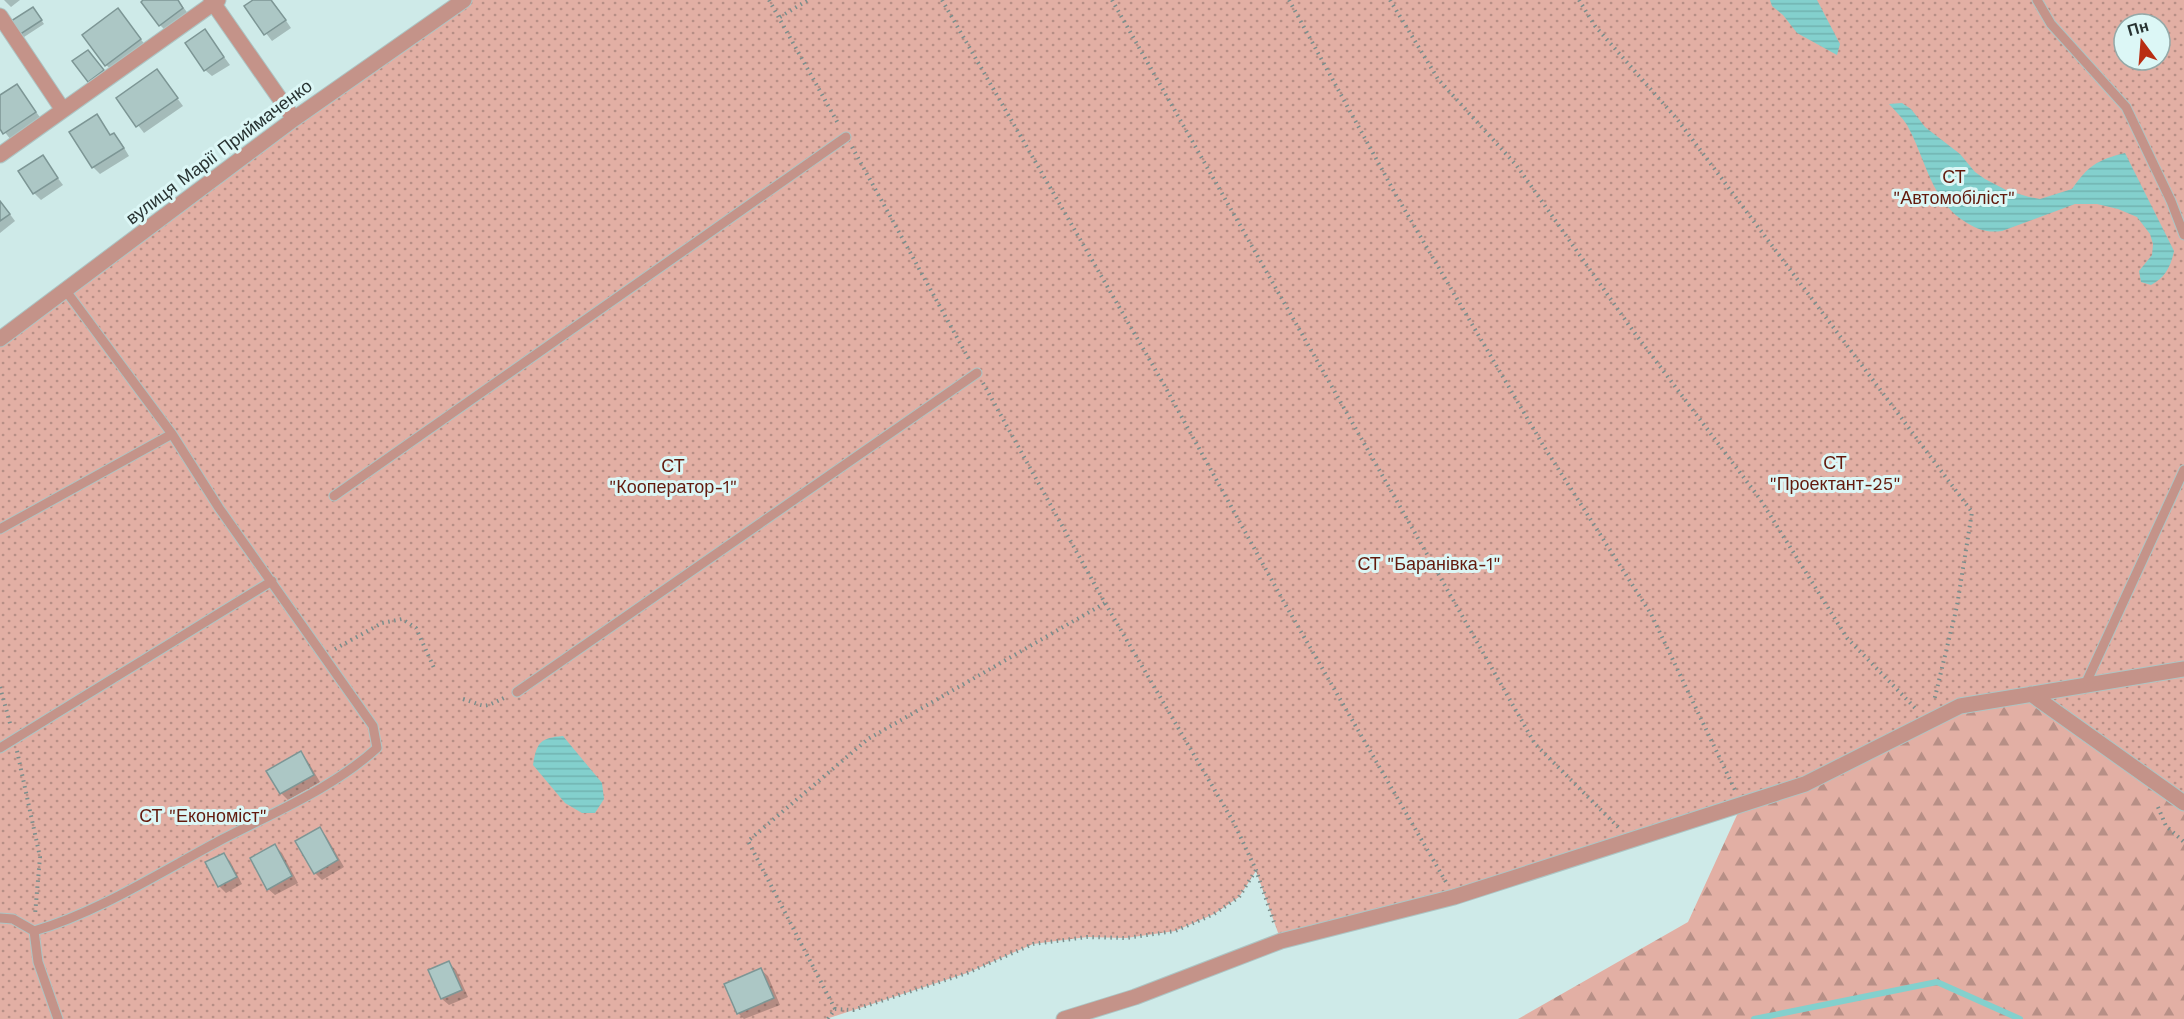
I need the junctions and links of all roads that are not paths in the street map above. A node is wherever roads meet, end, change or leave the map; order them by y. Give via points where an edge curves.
1 (464, 0) edge
2 (2037, 0) edge
3 (214, 1) edge
4 (0, 16) edge
5 (63, 110) junction
6 (294, 119) junction
7 (846, 137) road end
8 (0, 155) edge
9 (2184, 236) edge
10 (66, 291) junction
11 (0, 339) edge
12 (977, 373) road end
13 (172, 434) junction
14 (2184, 470) edge
15 (334, 496) dead end
16 (0, 529) edge
17 (272, 581) junction
18 (2184, 669) edge
19 (2085, 685) junction
20 (518, 692) road end
21 (2031, 693) junction
22 (0, 748) edge
23 (2184, 803) edge
24 (0, 918) edge
25 (34, 932) junction
26 (58, 1019) edge
27 (1064, 1019) edge

1 - 6 street, вулиця Марії Приймаченко
2 - 9 lane via 2051,24 2126,107
3 - 5 street
3 - 6 street
4 - 5 street
5 - 8 street
6 - 10 street, вулиця Марії Приймаченко
7 - 15 lane
10 - 11 street, вулиця Марії Приймаченко
10 - 13 lane
12 - 20 lane
13 - 16 lane
13 - 17 lane
14 - 19 lane
17 - 22 lane
17 - 25 lane via 373,726 377,748 318,790 100,905
18 - 19 street
19 - 21 street
21 - 23 street
21 - 27 street via 1960,706 1804,784 1454,897 1281,941 1135,997
24 - 25 lane via 14,919
25 - 26 lane via 38,962

